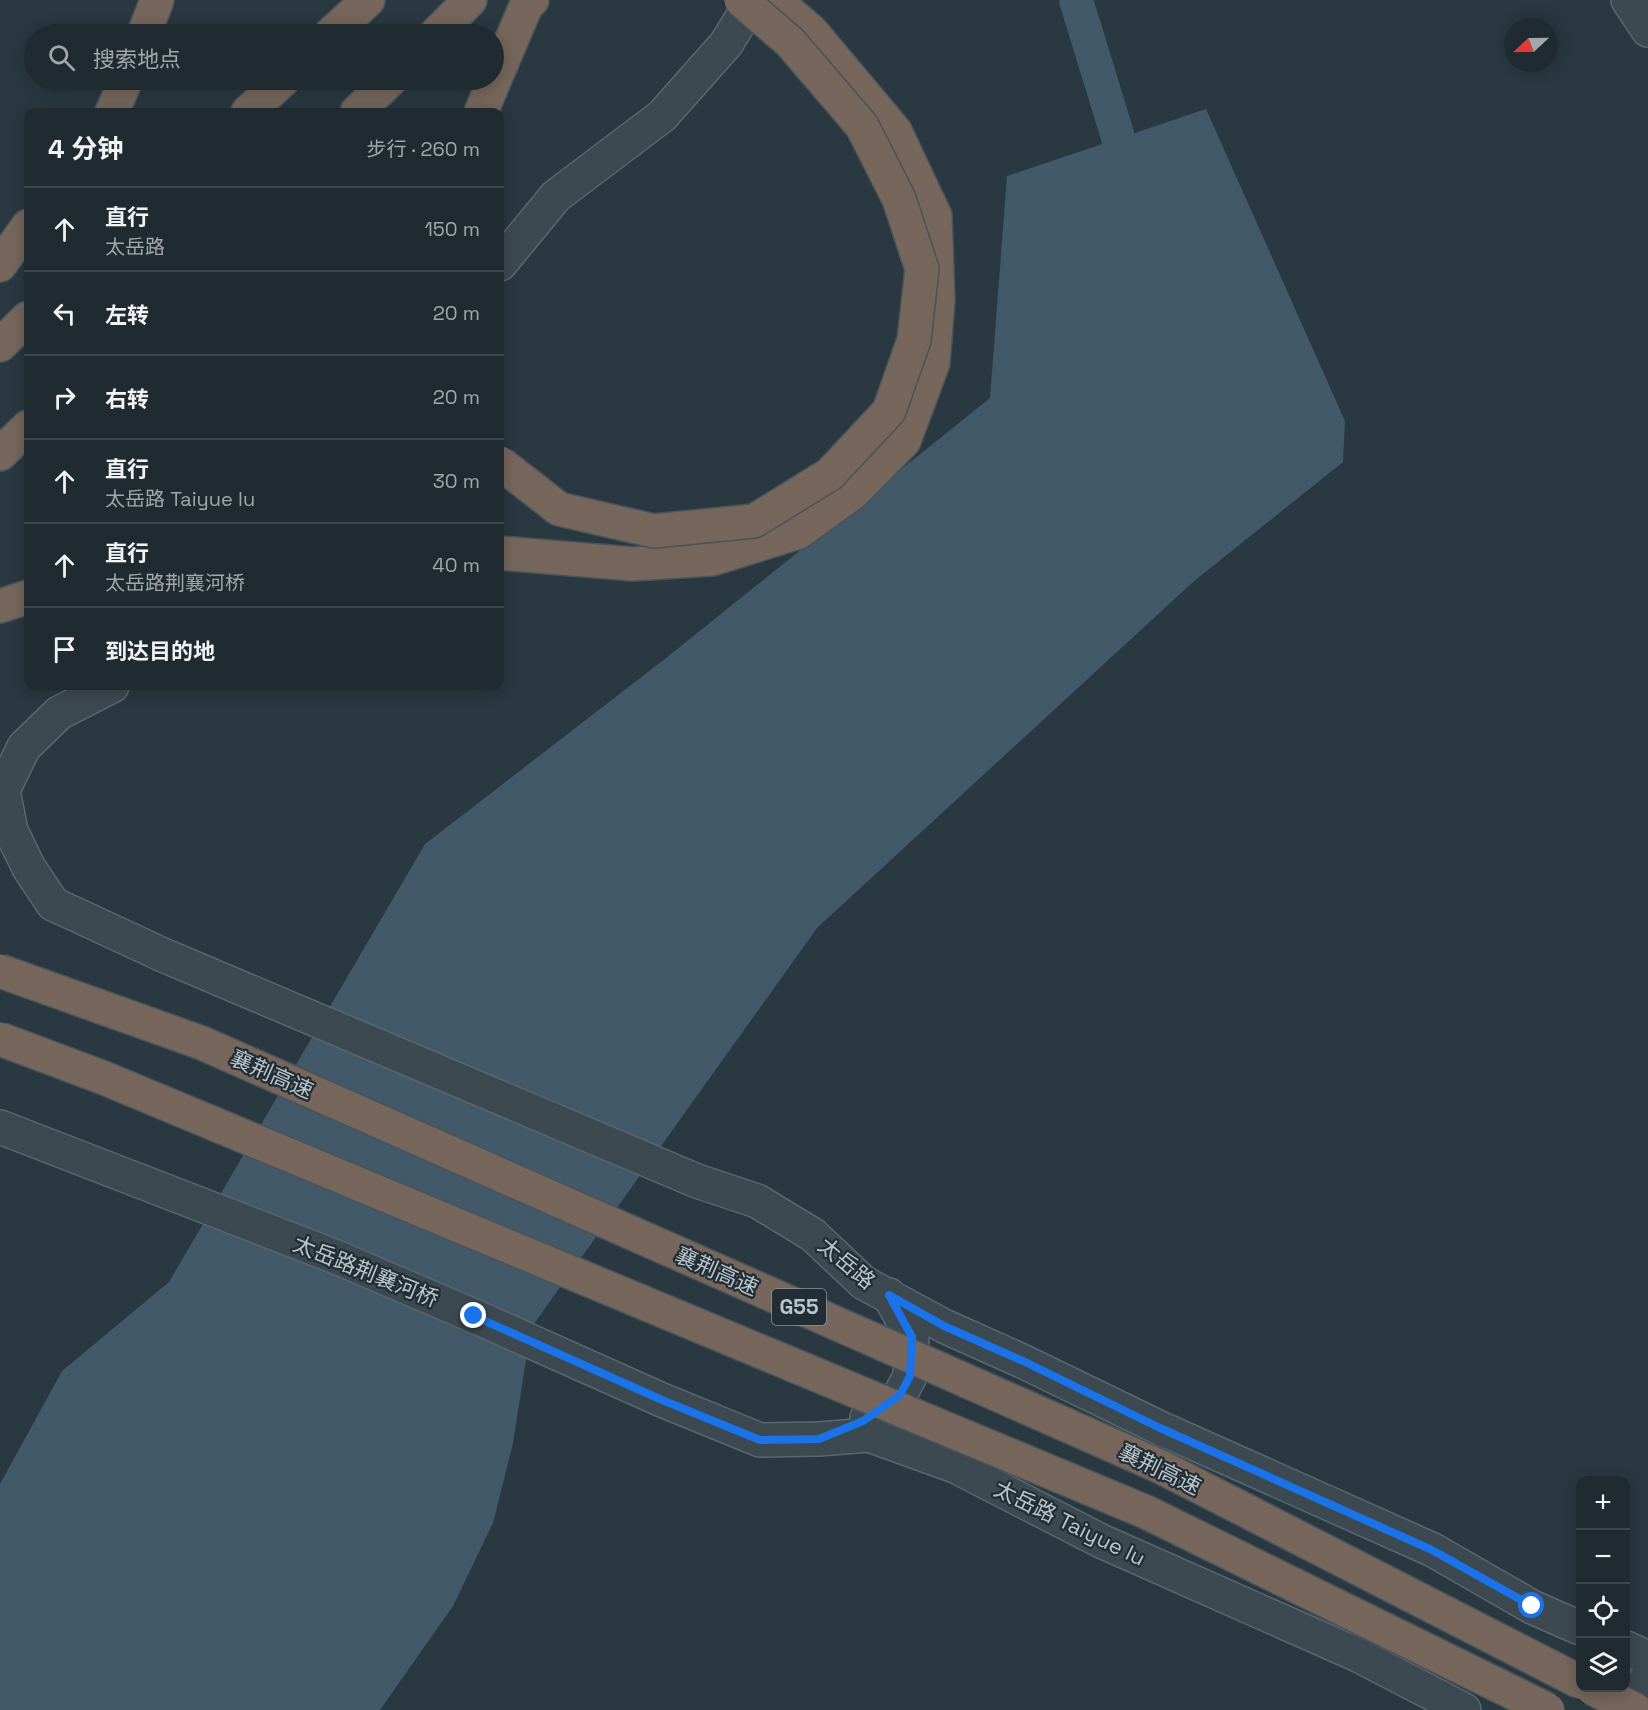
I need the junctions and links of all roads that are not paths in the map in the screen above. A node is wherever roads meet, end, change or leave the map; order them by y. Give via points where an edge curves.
1 (157, 0) edge
2 (368, 0) edge
3 (470, 0) edge
4 (532, 0) edge
5 (741, 0) edge
6 (753, 0) edge
7 (775, 0) edge
8 (1628, 0) edge
9 (148, 24) edge
10 (342, 24) edge
11 (446, 24) edge
12 (1648, 30) edge
13 (504, 58) edge
14 (122, 90) edge
15 (272, 90) edge
16 (380, 90) edge
17 (490, 90) edge
18 (114, 108) edge
19 (252, 108) edge
20 (361, 108) edge
21 (483, 108) edge
22 (24, 232) edge
23 (504, 259) edge
24 (0, 265) edge
25 (24, 322) edge
26 (0, 345) edge
27 (24, 431) edge
28 (0, 454) edge
29 (504, 465) edge
30 (504, 553) edge
31 (24, 598) edge
32 (0, 606) edge
33 (104, 690) edge
34 (12, 755) edge
35 (0, 971) edge
36 (0, 1039) edge
37 (0, 1127) edge
38 (889, 1295) junction
39 (662, 1400) joint
40 (819, 1439) junction
41 (1576, 1626) edge
42 (1630, 1650) edge
43 (1648, 1658) edge
44 (1648, 1676) edge
45 (1576, 1679) edge
46 (1600, 1692) edge
47 (1464, 1710) edge
48 (1548, 1710) edge
49 (1630, 1710) edge
50 (1636, 1710) edge

1 - 9 highway
2 - 10 highway
3 - 11 highway
4 - 13 highway
5 - 29 highway, bridge via 790,42 862,126 899,199 922,269 914,340 889,411 830,474 754,521 654,531 559,509
6 - 23 street via 726,44 663,116 556,196
7 - 30 highway via 812,32 895,131 935,216 938,300 933,363 904,441 854,492 799,532 712,559 633,564
8 - 12 street
14 - 18 highway
15 - 19 highway
16 - 20 highway
17 - 21 highway
22 - 24 highway
25 - 26 highway
27 - 28 highway
31 - 32 highway
33 - 34 street, 太岳路 via 59,713
34 - 38 street, 太岳路 via 3,790 11,831 53,904 162,955 697,1181 758,1201 813,1235 864,1283
35 - 45 highway, 襄荆高速 / G55, bridge via 202,1043 1159,1466
36 - 48 highway, 襄荆高速 / G55, bridge via 115,1082 1146,1512
37 - 39 street, 太岳路荆襄河桥 via 336,1257
38 - 40 street via 912,1337 910,1376 900,1395 863,1421
38 - 41 street, 太岳路 via 944,1326 1160,1428 1432,1550 1532,1606
39 - 40 street, 太岳路 Taiyue lu via 760,1440
40 - 47 street, 太岳路 Taiyue lu via 869,1435 955,1466 1101,1541 1358,1655
42 - 43 street
44 - 49 street
46 - 50 highway, bridge

